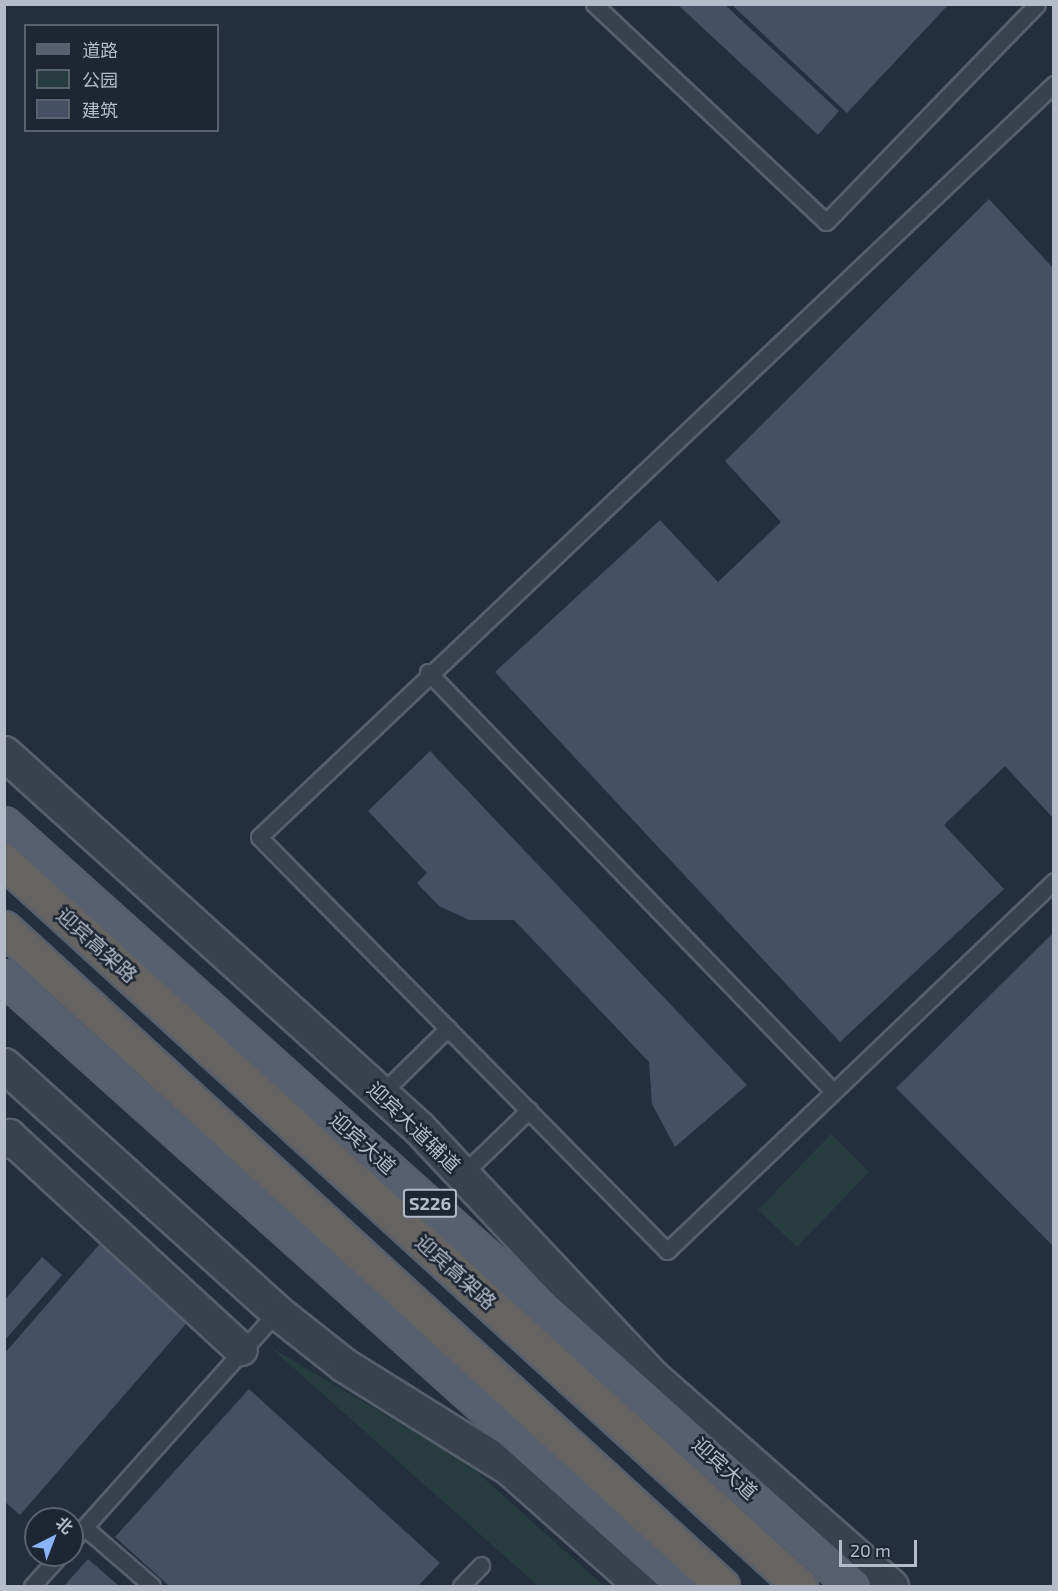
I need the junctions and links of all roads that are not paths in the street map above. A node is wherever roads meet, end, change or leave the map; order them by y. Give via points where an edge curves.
1 (594, 4) edge
2 (1037, 4) edge
3 (1053, 84) edge
4 (428, 672) junction
5 (4, 753) edge
6 (4, 824) edge
7 (4, 861) edge
8 (1053, 881) edge
9 (4, 928) edge
10 (4, 977) edge
11 (448, 1028) junction
12 (4, 1065) edge
13 (832, 1090) junction
14 (381, 1094) junction
15 (529, 1110) junction
16 (4, 1142) edge
17 (462, 1174) junction
18 (277, 1312) junction
19 (241, 1349) junction
20 (84, 1527) joint
21 (481, 1565) dead end
22 (50, 1567) edge
23 (32, 1587) edge
24 (152, 1587) edge
25 (461, 1587) edge
26 (642, 1587) edge
27 (684, 1587) edge
28 (722, 1587) edge
29 (800, 1587) edge
30 (853, 1587) edge
31 (891, 1587) edge

1 - 2 lane via 826,222
3 - 4 lane
4 - 11 lane via 259,837
4 - 13 lane
5 - 14 street, 迎宾大道辅道
6 - 30 main road, 迎宾大道 / S226
7 - 29 highway, 迎宾高架路
8 - 13 lane
9 - 28 highway
10 - 27 main road
11 - 14 lane
11 - 15 lane
12 - 18 street
13 - 15 lane via 667,1251
14 - 17 street, 迎宾大道辅道
15 - 17 lane
16 - 19 street via 9,1136
17 - 31 street, 迎宾大道辅道 via 653,1377
18 - 19 lane
18 - 26 street via 344,1365 509,1468
19 - 20 lane
20 - 24 lane
21 - 25 lane
22 - 23 lane

